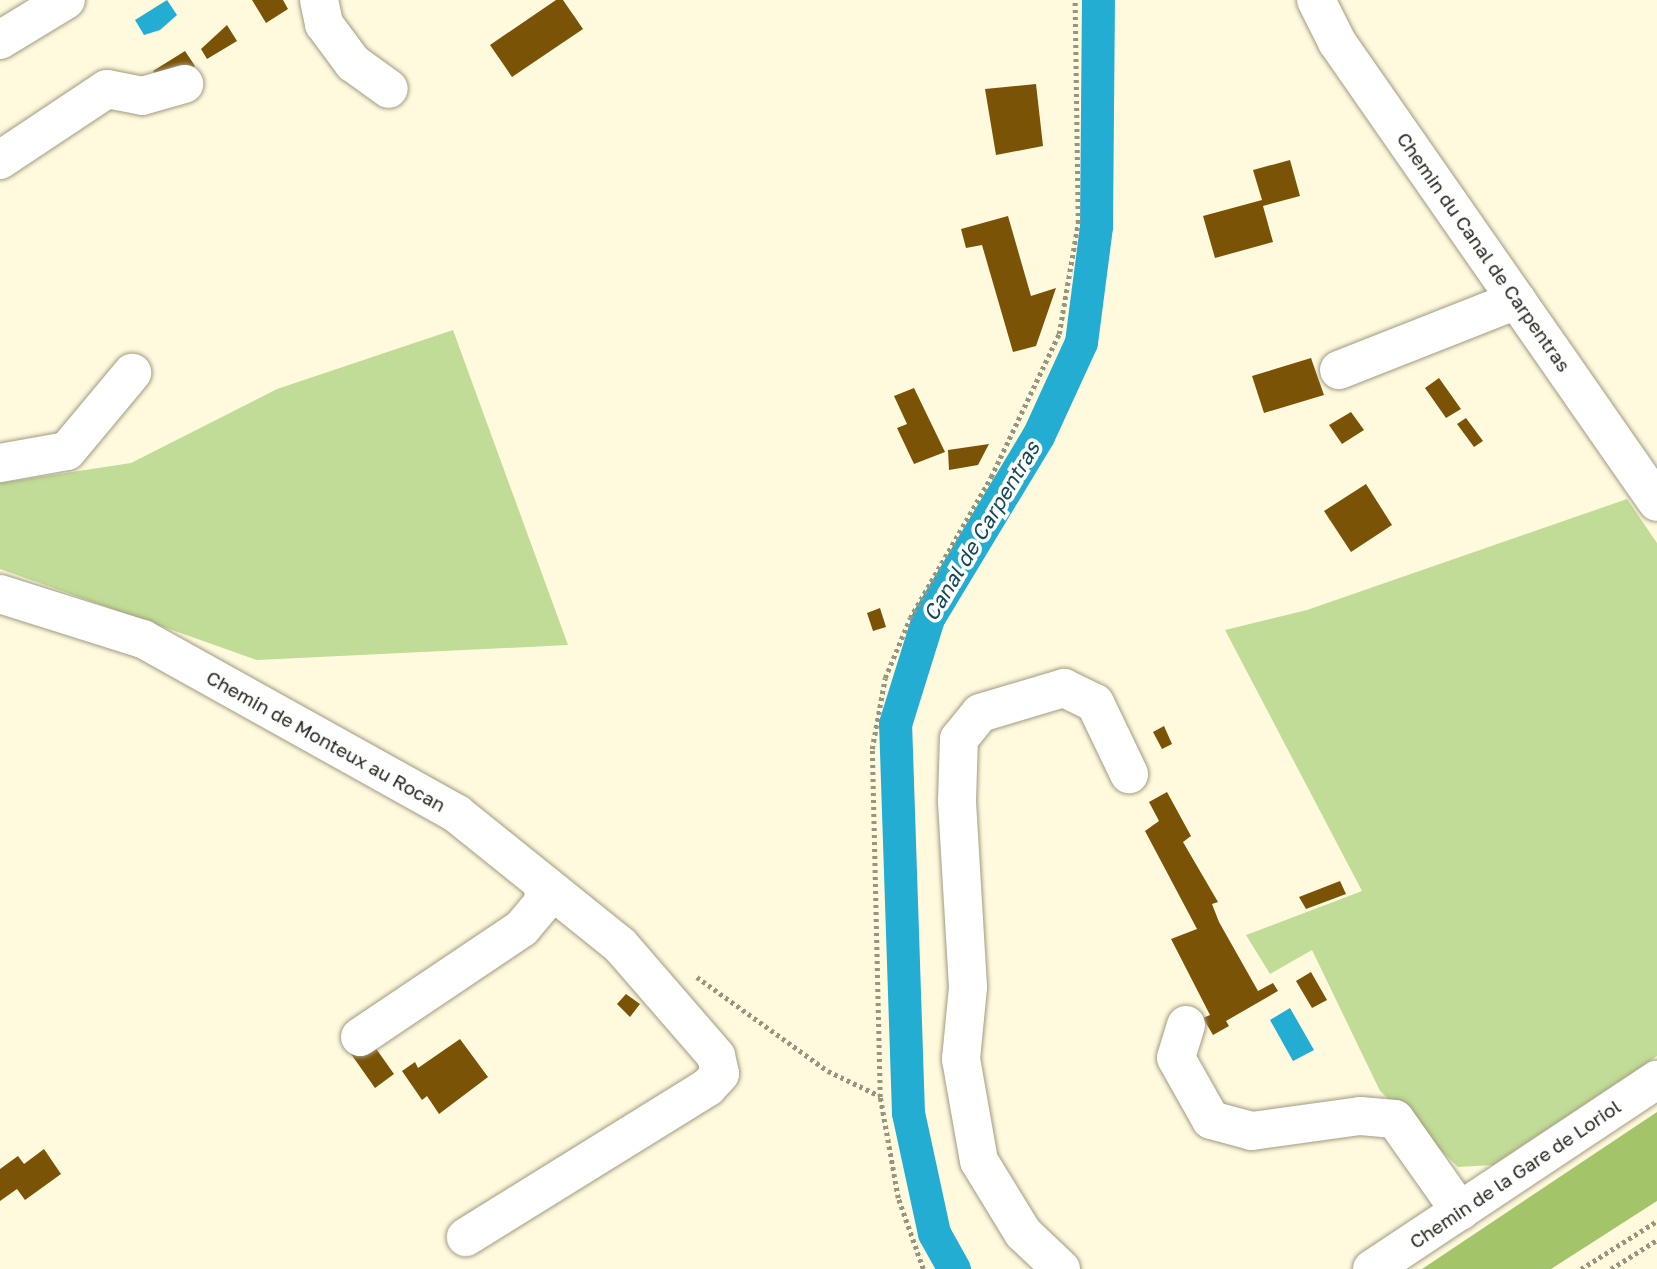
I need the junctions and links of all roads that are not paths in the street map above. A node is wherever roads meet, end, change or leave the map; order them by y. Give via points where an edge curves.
1 (66, 0) edge
2 (319, 0) edge
3 (1316, 0) edge
4 (0, 40) edge
5 (184, 84) dead end
6 (389, 89) dead end
7 (0, 160) edge
8 (1517, 300) junction
9 (1339, 370) dead end
10 (132, 373) dead end
11 (0, 463) edge
12 (1657, 502) edge
13 (0, 594) edge
14 (1129, 774) dead end
15 (544, 884) junction
16 (1186, 1025) dead end
17 (360, 1037) dead end
18 (1657, 1080) edge
19 (1460, 1211) junction
20 (466, 1237) dead end
21 (1061, 1269) edge
22 (1372, 1269) edge

1 - 4 street
2 - 6 street via 324,24 353,63
3 - 8 street, Chemin du Canal de Carpentras via 1337,41
5 - 7 street via 142,96 107,89
8 - 9 street
8 - 12 street, Chemin du Canal de Carpentras
10 - 11 street via 67,450
13 - 15 street, Chemin de Monteux au Rocan via 143,639 457,814
14 - 21 street via 1095,703 1064,688 980,713 959,739 957,801 968,987 961,1059 979,1161 1023,1233
15 - 17 street via 543,904 522,928
15 - 20 street, Chemin de Monteux au Rocan via 620,945 716,1056 720,1074 708,1087
16 - 19 street via 1176,1058 1211,1120 1252,1132 1360,1116 1395,1119
18 - 19 street, Chemin de la Gare de Loriol
19 - 22 street, Chemin de la Gare de Loriol

